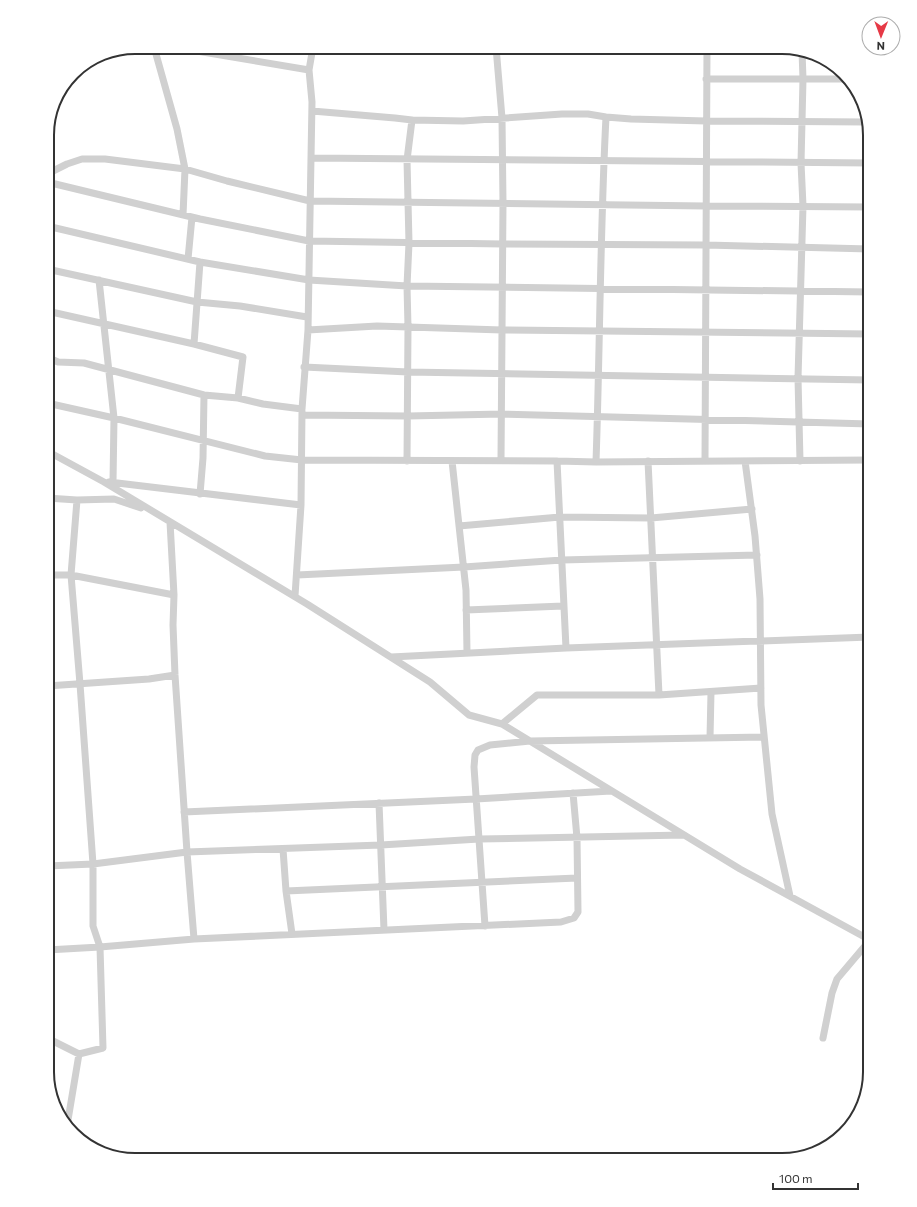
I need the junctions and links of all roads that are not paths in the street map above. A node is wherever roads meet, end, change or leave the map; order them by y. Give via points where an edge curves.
1 (156, 54) edge
2 (215, 54) edge
3 (233, 54) edge
4 (312, 54) edge
5 (497, 54) edge
6 (707, 54) edge
7 (233, 57) junction
8 (802, 57) edge
9 (309, 70) junction
10 (706, 79) junction
11 (803, 79) junction
12 (840, 79) edge
13 (312, 111) junction
14 (502, 118) junction
15 (606, 118) junction
16 (412, 120) junction
17 (706, 121) junction
18 (802, 121) junction
19 (862, 122) edge
20 (311, 158) junction
21 (407, 160) junction
22 (502, 161) junction
23 (604, 162) junction
24 (706, 163) junction
25 (801, 163) junction
26 (863, 163) edge
27 (186, 169) junction
28 (54, 170) edge
29 (54, 184) edge
30 (310, 201) junction
31 (407, 202) junction
32 (503, 203) junction
33 (603, 204) junction
34 (706, 206) junction
35 (803, 206) junction
36 (863, 207) edge
37 (183, 215) junction
38 (192, 217) junction
39 (54, 228) edge
40 (309, 241) junction
41 (409, 242) junction
42 (503, 244) junction
43 (601, 245) junction
44 (706, 245) junction
45 (802, 248) junction
46 (863, 249) edge
47 (188, 259) junction
48 (200, 262) junction
49 (54, 270) edge
50 (99, 280) junction
51 (309, 280) junction
52 (407, 286) junction
53 (502, 288) junction
54 (600, 289) junction
55 (706, 291) junction
56 (801, 292) junction
57 (863, 292) edge
58 (197, 302) junction
59 (54, 312) edge
60 (308, 317) junction
61 (103, 323) junction
62 (408, 327) junction
63 (308, 330) junction
64 (502, 330) junction
65 (600, 331) junction
66 (707, 332) junction
67 (800, 334) junction
68 (863, 334) edge
69 (194, 344) junction
70 (54, 360) edge
71 (304, 367) junction
72 (109, 370) junction
73 (408, 372) junction
74 (501, 372) junction
75 (599, 374) junction
76 (706, 376) junction
77 (798, 378) junction
78 (863, 380) edge
79 (204, 395) junction
80 (238, 398) junction
81 (54, 405) edge
82 (302, 412) junction
83 (502, 414) junction
84 (408, 416) junction
85 (598, 416) junction
86 (114, 418) junction
87 (706, 419) junction
88 (799, 422) junction
89 (863, 424) edge
90 (203, 441) junction
91 (54, 455) edge
92 (302, 460) junction
93 (501, 460) junction
94 (557, 460) junction
95 (800, 460) junction
96 (863, 460) edge
97 (407, 461) junction
98 (452, 461) junction
99 (648, 461) junction
100 (705, 461) junction
101 (745, 461) junction
102 (596, 462) junction
103 (104, 482) junction
104 (113, 482) junction
105 (200, 494) junction
106 (54, 498) edge
107 (77, 500) junction
108 (301, 505) junction
109 (752, 509) junction
110 (157, 514) junction
111 (560, 518) junction
112 (651, 518) junction
113 (170, 522) junction
114 (459, 526) junction
115 (757, 555) junction
116 (653, 557) junction
117 (562, 560) junction
118 (464, 567) junction
119 (54, 575) edge
120 (297, 575) junction
121 (71, 576) junction
122 (174, 595) junction
123 (295, 596) junction
124 (564, 606) junction
125 (466, 610) junction
126 (863, 637) edge
127 (760, 642) junction
128 (658, 646) junction
129 (566, 648) junction
130 (467, 653) junction
131 (391, 657) junction
132 (175, 676) junction
133 (80, 684) junction
134 (54, 686) edge
135 (761, 688) junction
136 (710, 692) junction
137 (659, 695) junction
138 (502, 724) junction
139 (764, 737) junction
140 (710, 738) junction
141 (530, 741) junction
142 (611, 791) junction
143 (574, 793) junction
144 (476, 799) junction
145 (379, 803) junction
146 (184, 812) junction
147 (685, 835) junction
148 (577, 838) junction
149 (479, 839) junction
150 (381, 845) junction
151 (283, 849) junction
152 (187, 852) junction
153 (93, 864) junction
154 (54, 866) edge
155 (577, 878) junction
156 (482, 882) junction
157 (382, 887) junction
158 (286, 891) junction
159 (790, 896) junction
160 (485, 926) junction
161 (384, 930) junction
162 (292, 934) junction
163 (863, 936) edge
164 (194, 939) junction
165 (100, 947) junction
166 (863, 948) edge
167 (54, 950) edge
168 (822, 1038) dead end
169 (54, 1042) edge
170 (79, 1054) junction
171 (68, 1118) edge

1 - 27 street
2 - 7 street
3 - 7 street
4 - 9 street
5 - 14 street
6 - 10 street
7 - 9 street
8 - 11 street
9 - 13 street
10 - 11 street
10 - 17 street
11 - 12 street
11 - 18 street
13 - 16 street
13 - 20 street
14 - 15 street via 562,114 588,114
14 - 16 street via 463,121
14 - 22 street
15 - 17 street
15 - 23 street
16 - 21 street
17 - 18 street
17 - 24 street
18 - 19 street
18 - 25 street
20 - 21 street
20 - 30 street
21 - 22 street
21 - 31 street
22 - 23 street
22 - 32 street
23 - 24 street
23 - 33 street
24 - 25 street
24 - 34 street
25 - 26 street
25 - 35 street
27 - 28 street via 105,159 82,159
27 - 30 street
27 - 37 street
29 - 37 street
30 - 31 street
30 - 40 street
31 - 32 street
31 - 41 street
32 - 33 street
32 - 42 street
33 - 34 street
33 - 43 street
34 - 35 street
34 - 44 street
35 - 36 street
35 - 45 street
37 - 38 street
38 - 40 street
38 - 47 street
39 - 47 street
40 - 41 street
40 - 51 street
41 - 42 street
41 - 52 street
42 - 43 street
42 - 53 street
43 - 44 street
43 - 54 street
44 - 45 street
44 - 55 street
45 - 46 street
45 - 56 street
47 - 48 street
48 - 51 street
48 - 58 street
49 - 50 street
50 - 58 street
50 - 61 street
51 - 52 street
51 - 60 street
52 - 53 street
52 - 62 street
53 - 54 street
53 - 64 street
54 - 55 street
54 - 65 street
55 - 56 street
55 - 66 street
56 - 57 street
56 - 67 street
58 - 60 street
58 - 69 street
59 - 61 street
60 - 63 street
61 - 69 street
61 - 72 street
62 - 63 street
62 - 64 street
62 - 73 street
63 - 71 street
64 - 65 street
64 - 74 street
65 - 66 street
65 - 75 street
66 - 67 street
66 - 76 street
67 - 68 street
67 - 77 street
69 - 80 street via 243,357
70 - 72 street via 84,363
71 - 73 street
71 - 82 street
72 - 79 street
72 - 86 street
73 - 74 street
73 - 84 street
74 - 75 street
74 - 83 street
75 - 76 street
75 - 85 street
76 - 77 street
76 - 87 street
77 - 78 street
77 - 88 street
79 - 80 street
79 - 90 street
80 - 82 street
81 - 86 street
82 - 84 street
82 - 92 street
83 - 84 street
83 - 85 street
83 - 93 street
84 - 97 street
85 - 87 street
85 - 102 street
86 - 90 street
86 - 104 street
87 - 88 street
87 - 100 street
88 - 89 street
88 - 95 street
90 - 92 street via 265,456
90 - 105 street
91 - 103 street
92 - 97 street
92 - 108 street
93 - 94 street
93 - 98 street
94 - 102 street
94 - 111 street
95 - 96 street
95 - 101 street
97 - 98 street
98 - 114 street
99 - 100 street
99 - 102 street
99 - 112 street
100 - 101 street
101 - 109 street
103 - 104 street
103 - 110 street
104 - 105 street
105 - 108 street
106 - 107 street
107 - 110 street via 114,499
107 - 121 street
108 - 120 street
109 - 112 street
109 - 115 street
110 - 113 street
111 - 112 street
111 - 114 street
111 - 117 street
112 - 116 street
113 - 122 street
113 - 123 street
114 - 118 street
115 - 116 street
115 - 127 street
116 - 117 street
116 - 128 street
117 - 118 street
117 - 124 street
118 - 120 street
118 - 125 street
119 - 121 street
120 - 123 street
121 - 122 street
121 - 133 street
122 - 132 street
123 - 131 street
124 - 125 street
124 - 129 street
125 - 130 street
126 - 127 street
127 - 128 street
127 - 135 street
128 - 129 street
128 - 137 street
129 - 130 street
130 - 131 street
131 - 138 street via 430,682 469,715
132 - 133 street
132 - 146 street
133 - 134 street
133 - 153 street
135 - 136 street
135 - 139 street
136 - 137 street
136 - 140 street
137 - 138 street via 537,695
138 - 141 street
139 - 140 street
139 - 159 street via 772,814
140 - 141 street
141 - 142 street
141 - 144 street via 490,745 478,750 474,767
142 - 143 street
142 - 147 street
143 - 144 street
143 - 148 street
144 - 145 street
144 - 149 street
145 - 146 street
145 - 150 street
146 - 152 street
147 - 148 street
147 - 159 street
148 - 149 street
148 - 155 street
149 - 150 street
149 - 156 street
150 - 151 street
150 - 157 street
151 - 152 street
151 - 158 street
152 - 153 street
152 - 164 street
153 - 154 street
153 - 165 street via 93,926
155 - 156 street
155 - 160 street via 578,912 574,918 561,922
156 - 157 street
156 - 160 street
157 - 158 street
157 - 161 street
158 - 162 street
159 - 163 street
160 - 161 street
161 - 162 street
162 - 164 street
164 - 165 street
165 - 167 street
165 - 170 street via 103,1048
166 - 168 street via 837,979
169 - 170 street
170 - 171 street

